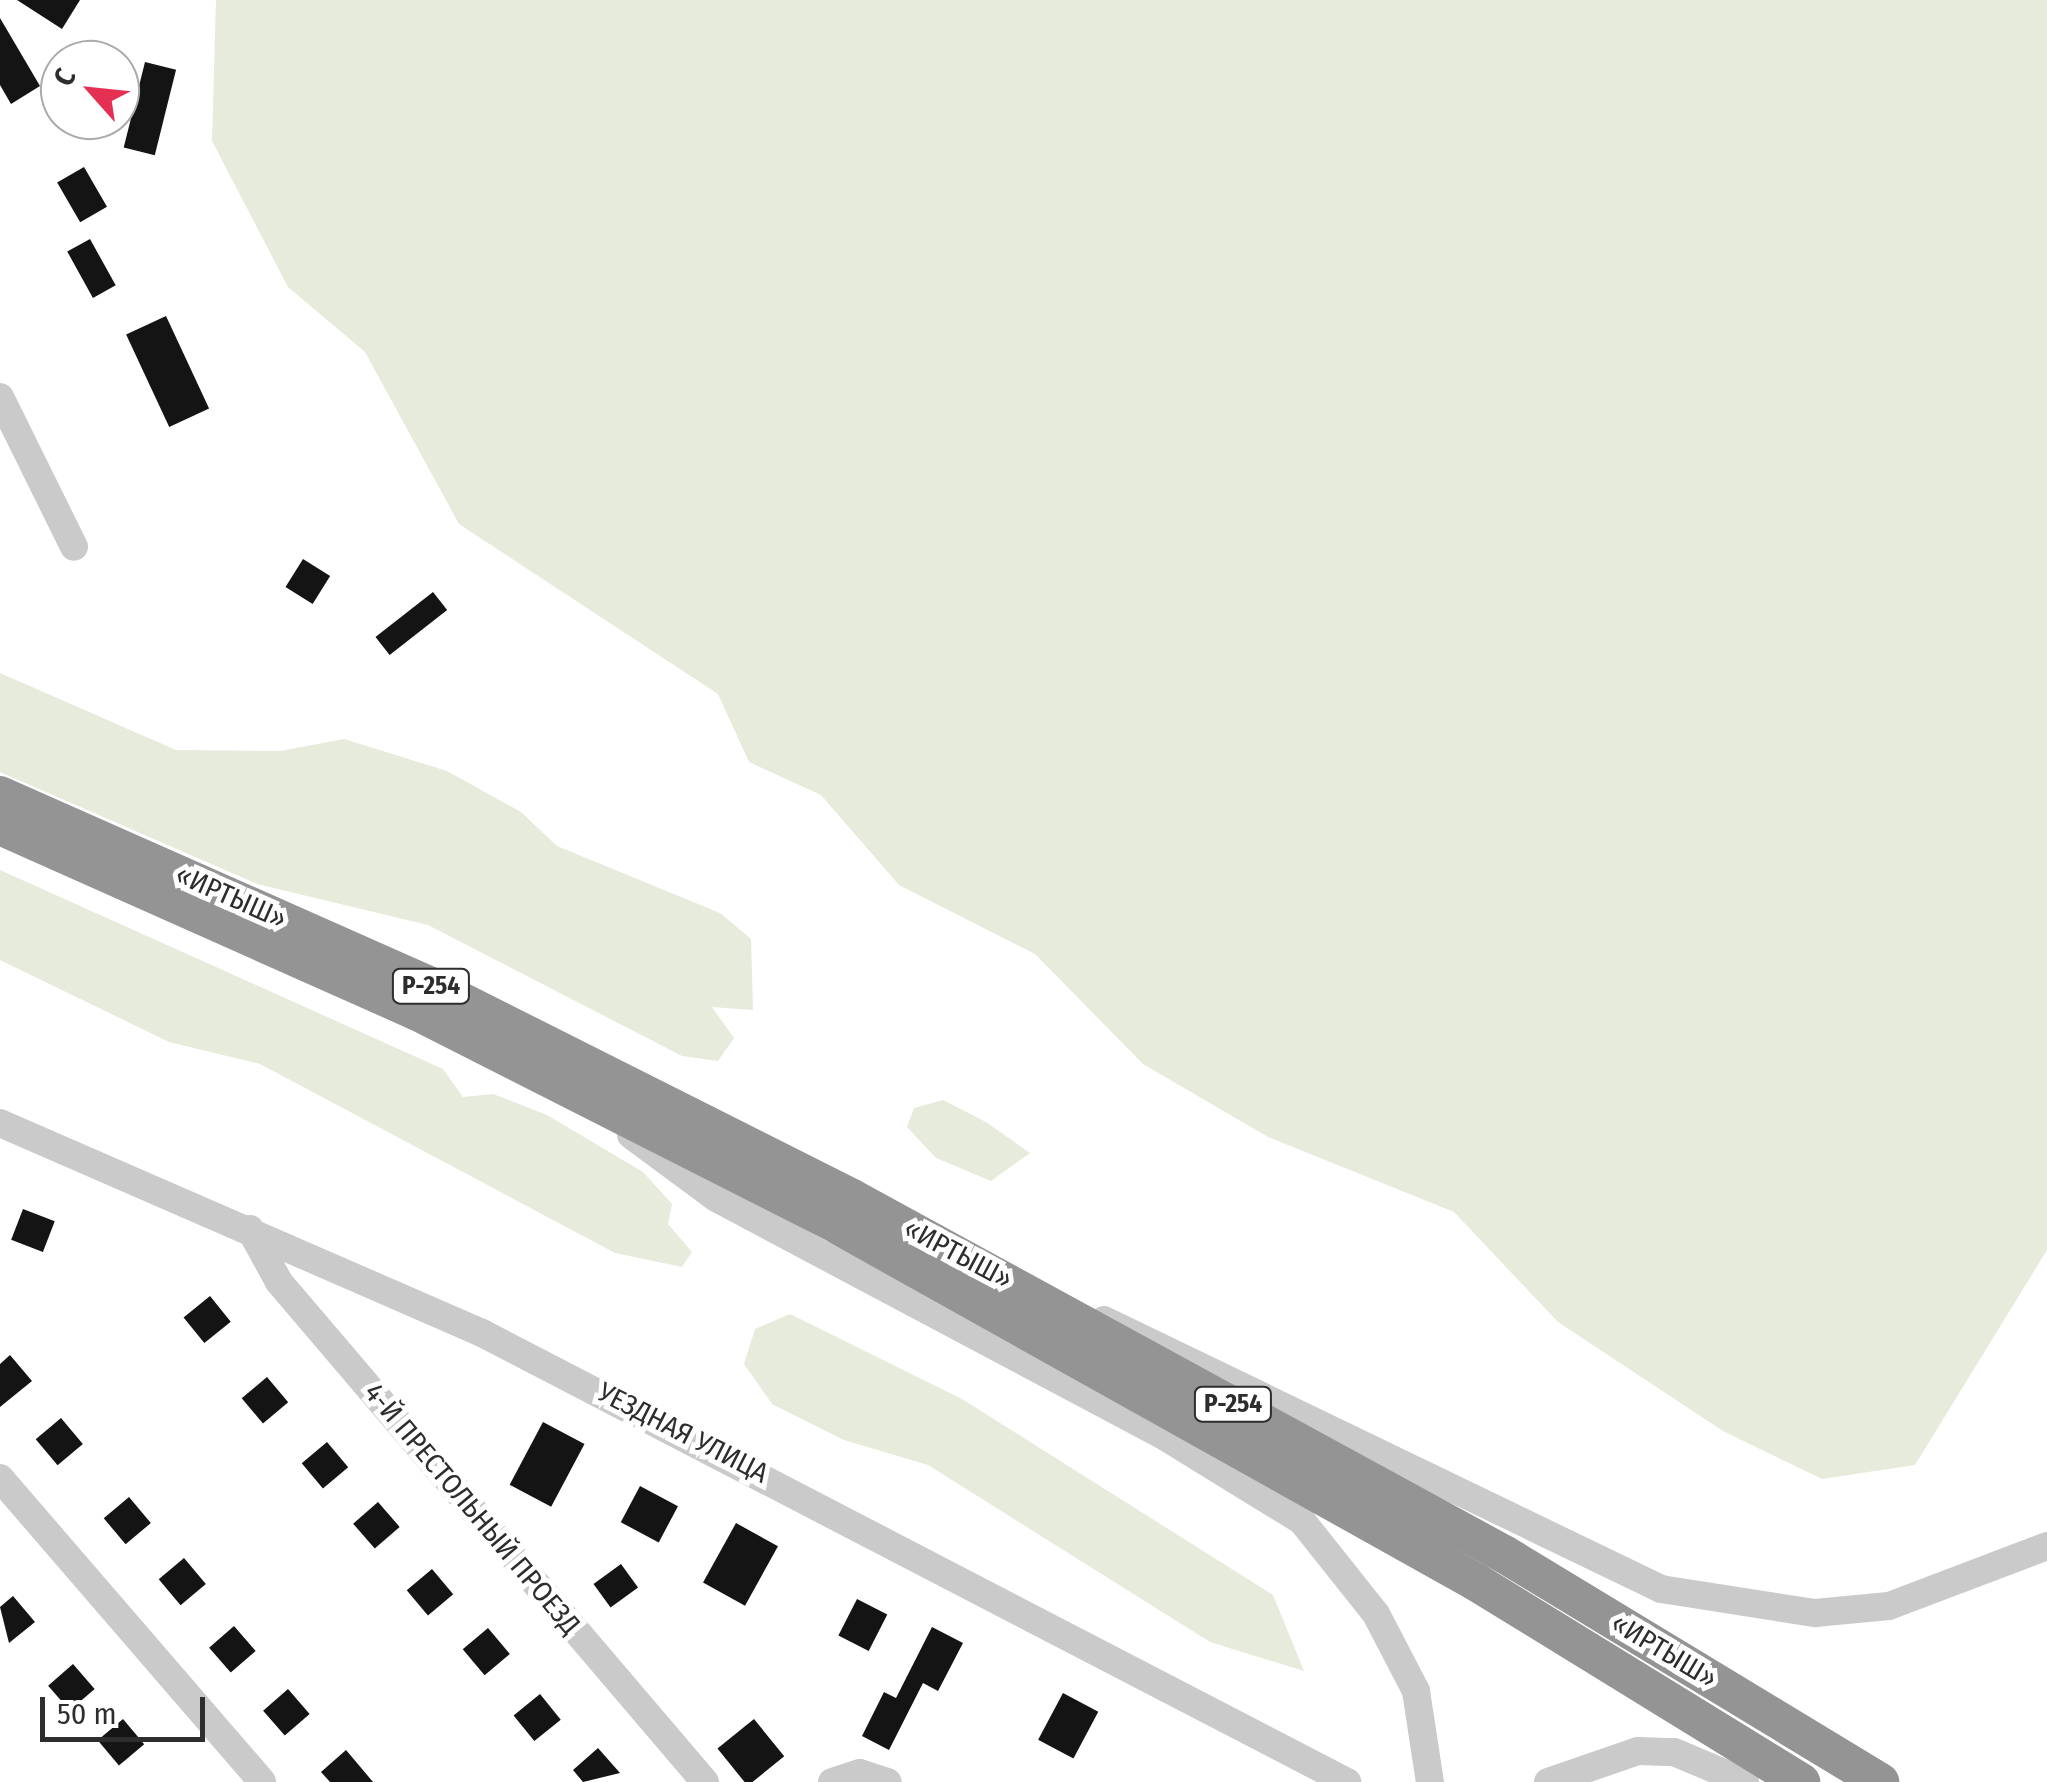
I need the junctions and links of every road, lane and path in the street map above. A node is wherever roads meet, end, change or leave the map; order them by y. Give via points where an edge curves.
1 (0, 398) edge
2 (74, 547) dead end
3 (0, 795) edge
4 (0, 826) edge
5 (575, 1091) junction
6 (0, 1123) edge
7 (250, 1229) junction
8 (1046, 1300) junction
9 (0, 1478) edge
10 (2047, 1546) edge
11 (262, 1782) edge
12 (705, 1782) edge
13 (832, 1782) edge
14 (888, 1782) edge
15 (1347, 1782) edge
16 (1430, 1782) edge
17 (1548, 1782) edge
18 (1746, 1782) edge
19 (1801, 1782) edge
20 (1880, 1782) edge

1 - 2 street
3 - 8 highway, «ИРТЫШ» / Р-254 via 431,986
4 - 5 highway, «ИРТЫШ» / Р-254
5 - 16 street via 716,1198 1164,1436 1302,1521 1376,1614 1416,1692
5 - 19 highway, «ИРТЫШ» / Р-254 via 1126,1382
6 - 7 street, УЕЗДНАЯ УЛИЦА
7 - 12 street, 4-Й ПРЕСТОЛЬНЫЙ ПРОЕЗД via 279,1282
7 - 15 street, УЕЗДНАЯ УЛИЦА via 652,1416
8 - 10 street via 1215,1366 1579,1557 1661,1590 1815,1613 1889,1606
8 - 20 highway, «ИРТЫШ» / Р-254 via 1504,1554
9 - 11 street
13 - 14 street via 860,1773
17 - 18 street via 1638,1751 1674,1752

